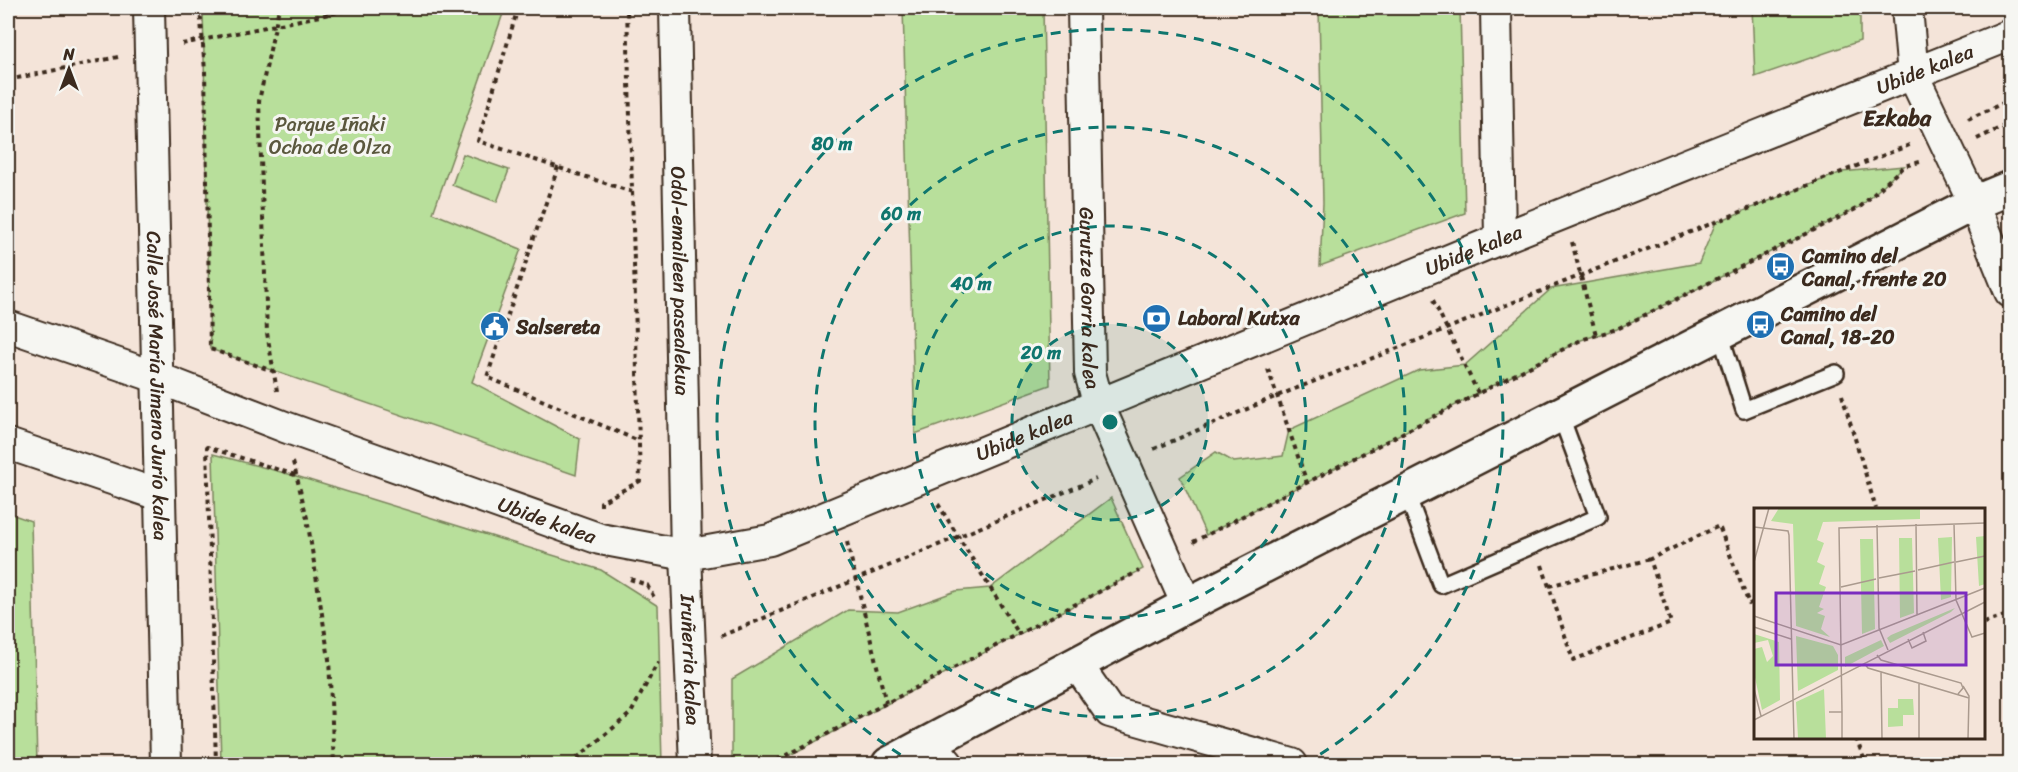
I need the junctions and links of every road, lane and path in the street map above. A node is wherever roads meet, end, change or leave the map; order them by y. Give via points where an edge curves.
1 (149, 8) edge
2 (200, 8) edge
3 (279, 8) edge
4 (359, 8) edge
5 (518, 8) edge
6 (627, 8) edge
7 (675, 8) edge
8 (1083, 8) edge
9 (1496, 8) edge
10 (1907, 8) edge
11 (276, 26) junction
12 (2010, 35) edge
13 (201, 40) junction
14 (150, 50) junction
15 (1913, 75) junction
16 (8, 80) edge
17 (2010, 99) edge
18 (2010, 131) edge
19 (1940, 132) junction
20 (1972, 141) dead end
21 (1926, 161) dead end
22 (558, 167) junction
23 (2010, 188) edge
24 (632, 192) junction
25 (1974, 203) junction
26 (1563, 213) junction
27 (1500, 239) junction
28 (1419, 273) junction
29 (1583, 276) junction
30 (2010, 292) edge
31 (8, 326) edge
32 (1448, 330) junction
33 (1720, 333) junction
34 (1596, 335) junction
35 (1258, 340) junction
36 (273, 371) junction
37 (1836, 374) joint
38 (156, 377) junction
39 (1478, 393) junction
40 (1277, 396) junction
41 (1099, 406) junction
42 (1560, 414) junction
43 (285, 427) junction
44 (639, 441) junction
45 (8, 444) edge
46 (1125, 464) junction
47 (296, 476) junction
48 (922, 478) junction
49 (1307, 483) junction
50 (1406, 492) junction
51 (159, 495) junction
52 (1875, 508) edge
53 (840, 512) junction
54 (958, 538) junction
55 (600, 539) junction
56 (1534, 545) junction
57 (1186, 546) dead end
58 (686, 555) junction
59 (1650, 559) junction
60 (1146, 567) dead end
61 (620, 576) dead end
62 (855, 581) junction
63 (1549, 586) junction
64 (1754, 602) edge
65 (1187, 605) junction
66 (658, 606) dead end
67 (2010, 614) edge
68 (1985, 622) edge
69 (1019, 634) junction
70 (690, 647) junction
71 (1076, 663) junction
72 (660, 670) dead end
73 (886, 704) junction
74 (1857, 739) edge
75 (939, 754) edge
76 (166, 765) edge
77 (216, 765) edge
78 (334, 765) edge
79 (570, 765) edge
80 (695, 765) edge
81 (770, 765) edge
82 (889, 765) edge
83 (1292, 765) edge
84 (1866, 765) edge

1 - 14 street, Calle José María Jimeno Jurío kalea
2 - 13 path
3 - 11 path
4 - 11 path
5 - 22 path via 478,141
6 - 24 path
7 - 58 street, Odol-emaileen pasealekua
8 - 41 street, Gurutze Gorria kalea via 1090,374
9 - 27 street
10 - 15 street
11 - 13 path
11 - 36 path via 259,101 267,333
12 - 15 street, Ubide kalea
13 - 14 path
13 - 36 path via 205,71 210,350
14 - 16 path
14 - 38 street, Calle José María Jimeno Jurío kalea
15 - 19 street
15 - 26 street, Ubide kalea
17 - 19 path
18 - 20 path via 2002,128
19 - 25 street
19 - 29 path
21 - 34 path via 1904,166 1860,207 1617,329
22 - 24 path
22 - 44 path via 487,377
23 - 25 street
24 - 44 path
25 - 30 street
25 - 33 street
26 - 27 street, Ubide kalea
26 - 29 path
27 - 28 street, Ubide kalea
28 - 32 path
28 - 35 street, Ubide kalea
29 - 32 path
29 - 34 path
31 - 38 street, Ubide kalea
32 - 39 path
32 - 40 path
33 - 37 lane via 1744,410
33 - 42 street
34 - 39 path
35 - 40 path
35 - 41 street, Ubide kalea
36 - 43 path
37 - 52 path
38 - 43 street, Ubide kalea
38 - 51 street, Calle José María Jimeno Jurío kalea
39 - 49 path
40 - 46 path
40 - 49 path
41 - 46 street, Gurutze Gorria kalea
41 - 48 street, Ubide kalea
42 - 50 street
42 - 56 lane via 1598,517
43 - 47 path
43 - 55 street, Ubide kalea
44 - 55 path via 640,481 601,502
45 - 51 street
46 - 54 path via 1088,484
46 - 65 street, Gurutze Gorria kalea
47 - 77 path via 207,447
47 - 78 path via 307,518 329,659
48 - 53 street, Ubide kalea
48 - 54 path
49 - 57 path
50 - 56 lane via 1441,585
50 - 65 street
51 - 76 street, Calle José María Jimeno Jurío kalea
53 - 58 street, Ubide kalea via 770,540
53 - 62 path
54 - 62 path
54 - 69 path
55 - 58 street, Ubide kalea
56 - 63 path
58 - 70 street, Iruñerria kalea
59 - 63 path
59 - 63 path via 1671,623 1574,660
59 - 64 path via 1719,526 1749,604
60 - 69 path
61 - 66 path via 647,585
62 - 70 path
62 - 73 path
65 - 71 street
67 - 68 path
69 - 73 path
70 - 80 street, Iruñerria kalea
71 - 75 street
71 - 83 street via 1110,712
72 - 79 path via 660,658 631,713
73 - 81 path
74 - 84 path
75 - 82 street

